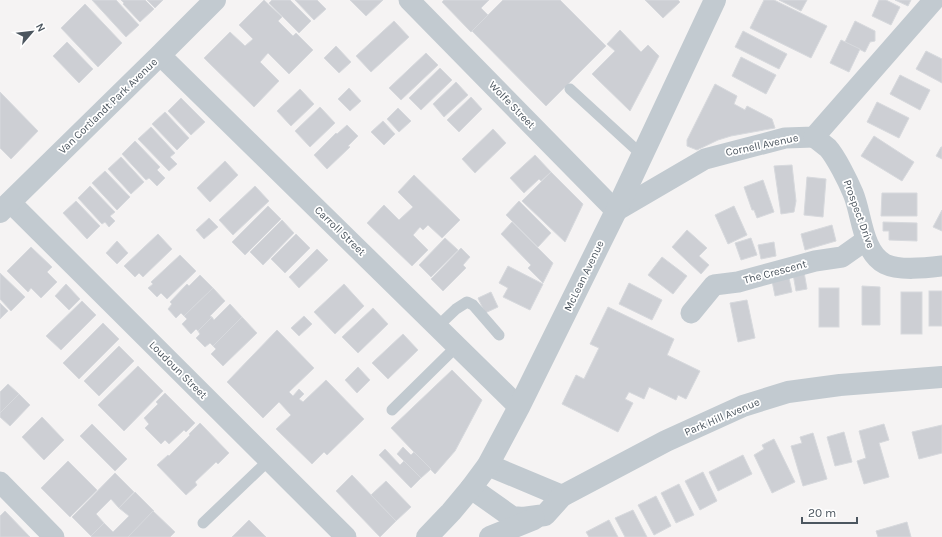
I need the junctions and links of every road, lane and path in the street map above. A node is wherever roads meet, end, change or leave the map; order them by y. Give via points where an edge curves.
1 (215, 0) edge
2 (934, 0) edge
3 (711, 2) edge
4 (417, 3) edge
5 (160, 56) junction
6 (570, 89) dead end
7 (814, 136) junction
8 (642, 155) junction
9 (3, 202) edge
10 (616, 211) junction
11 (866, 240) junction
12 (942, 266) edge
13 (691, 313) dead end
14 (437, 327) junction
15 (499, 335) dead end
16 (457, 346) junction
17 (942, 377) edge
18 (520, 407) junction
19 (392, 410) dead end
20 (269, 460) junction
21 (488, 465) junction
22 (0, 482) edge
23 (471, 488) junction
24 (562, 496) junction
25 (545, 515) junction
26 (203, 523) dead end
27 (54, 537) edge
28 (346, 537) edge
29 (427, 537) edge
30 (490, 537) edge

1 - 5 street, Van Cortlandt Park Avenue
2 - 7 street, Cornell Avenue
3 - 8 street, McLean Avenue
4 - 10 street, Wolfe Street
5 - 9 street, Van Cortlandt Park Avenue
5 - 14 street, Carroll Street
6 - 8 lane
7 - 10 street, Cornell Avenue via 785,138 705,158
7 - 11 street, Prospect Drive via 829,149 854,194
8 - 10 street, McLean Avenue
9 - 20 street, Loudoun Street
10 - 18 street, McLean Avenue
11 - 12 street, Prospect Drive via 874,255 884,263 897,268
11 - 13 street, The Crescent via 842,257 815,261 738,282 714,285
14 - 15 lane via 467,302 474,305
14 - 16 street, Carroll Street
16 - 18 street, Carroll Street
16 - 19 lane
17 - 24 street, Park Hill Avenue via 840,385 780,394 743,406 666,441
18 - 21 street, McLean Avenue
20 - 26 lane
20 - 28 street, Loudoun Street
21 - 23 street, McLean Avenue
21 - 24 street
22 - 27 street
23 - 25 street via 512,517
23 - 29 street, McLean Avenue
24 - 25 street, Park Hill Avenue
25 - 30 street

